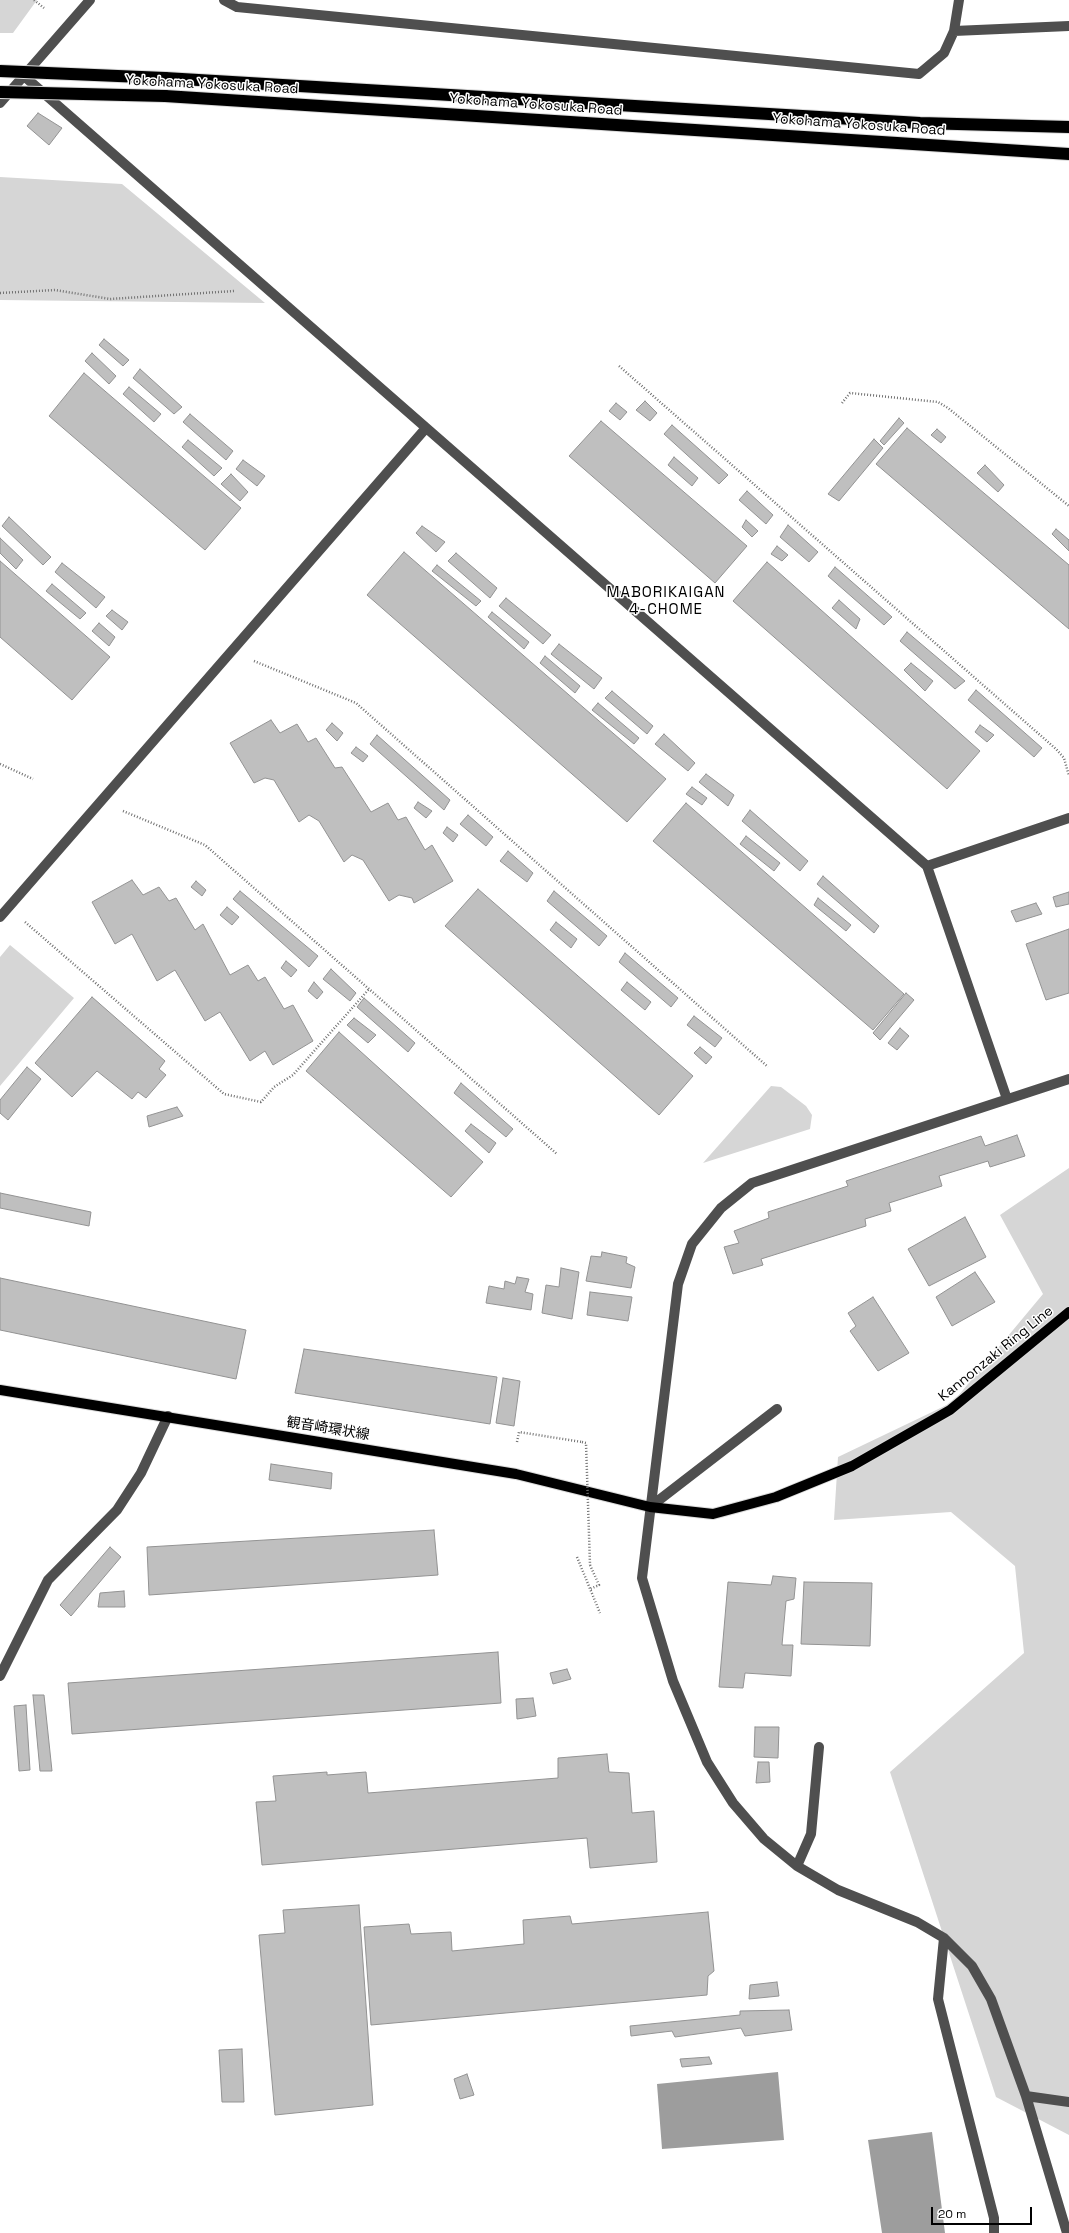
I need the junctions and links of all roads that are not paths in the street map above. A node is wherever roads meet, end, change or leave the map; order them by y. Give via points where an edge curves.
1 (90, 0) edge
2 (224, 0) edge
3 (959, 0) edge
4 (1069, 26) edge
5 (954, 31) junction
6 (0, 70) edge
7 (24, 76) junction
8 (0, 92) edge
9 (0, 103) edge
10 (1069, 127) edge
11 (1069, 154) edge
12 (426, 428) junction
13 (1069, 818) edge
14 (927, 866) junction
15 (0, 917) edge
16 (1069, 1079) edge
17 (1006, 1099) junction
18 (1069, 1312) edge
19 (0, 1390) edge
20 (777, 1409) dead end
21 (168, 1416) junction
22 (650, 1507) junction
23 (1, 1669) edge
24 (819, 1747) dead end
25 (797, 1866) junction
26 (944, 1938) junction
27 (1026, 2096) junction
28 (1069, 2102) edge
29 (994, 2233) edge
30 (1066, 2233) edge

1 - 7 street
2 - 5 street via 237,7 919,74 944,54
3 - 5 street
4 - 5 street
6 - 10 highway, Yokohama Yokosuka Road, bridge via 920,124
7 - 9 street
7 - 12 street
8 - 11 highway, Yokohama Yokosuka Road, bridge via 165,96
12 - 14 street
12 - 15 street
13 - 14 street
14 - 17 street
16 - 17 street
17 - 22 street via 752,1184 720,1208 692,1244 678,1284
18 - 22 main road, Kannonzaki Ring Line via 950,1410 852,1466 776,1497 713,1514
19 - 21 main road, 観音崎環状線
20 - 22 street
21 - 22 main road, 観音崎環状線 via 516,1474
21 - 23 street via 141,1473 117,1510 48,1580
22 - 25 street via 642,1578 673,1681 707,1762 733,1803 764,1839
24 - 25 street via 811,1834
25 - 26 street via 838,1890 917,1922
26 - 27 street via 972,1966 991,1999
26 - 29 street via 938,2000 994,2218
27 - 28 street
27 - 30 street

